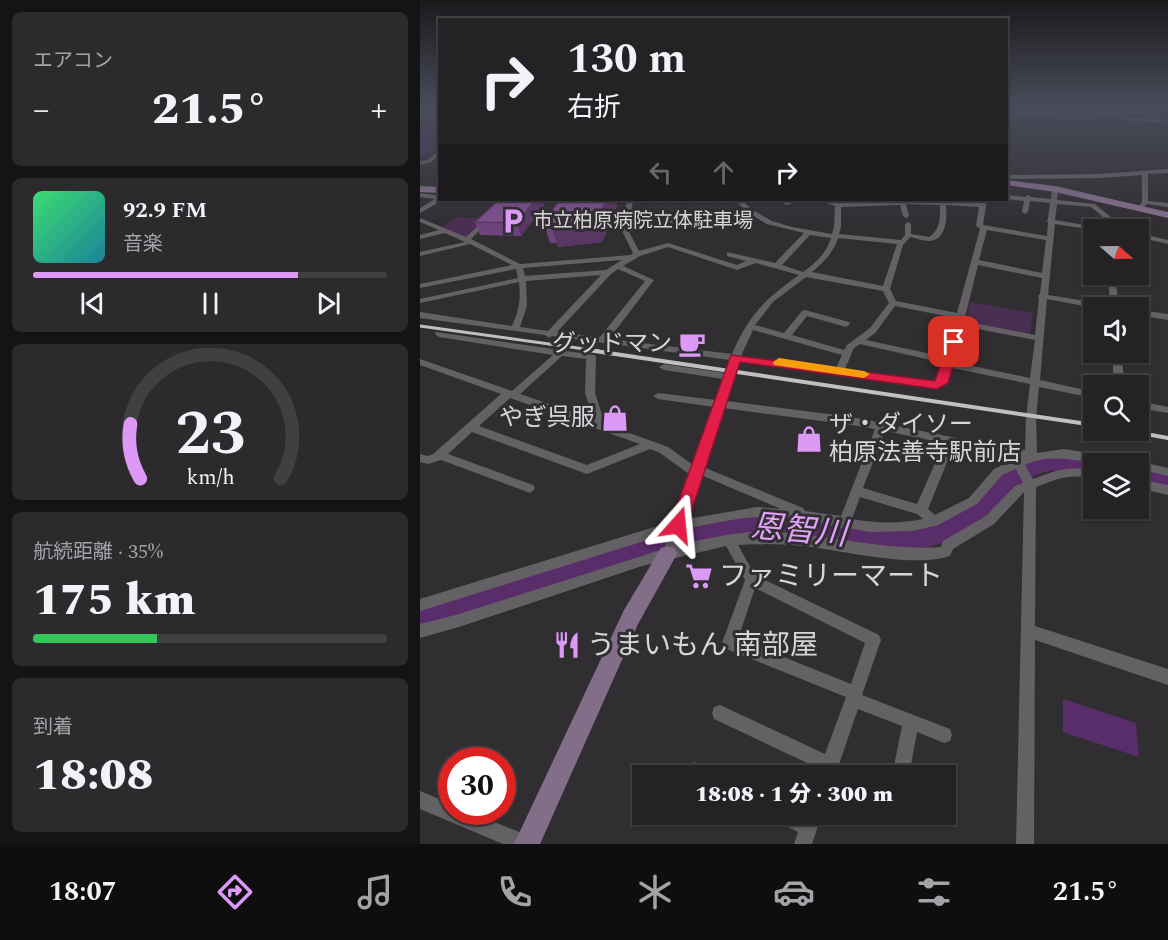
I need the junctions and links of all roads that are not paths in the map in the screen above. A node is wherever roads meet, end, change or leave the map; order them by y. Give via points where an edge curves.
1 (438, 154) edge
2 (420, 163) edge
3 (1168, 171) edge
4 (1144, 173) junction
5 (1008, 177) edge
6 (1008, 182) edge
7 (420, 189) edge
8 (1054, 189) junction
9 (438, 190) edge
10 (420, 195) edge
11 (1008, 197) edge
12 (1028, 197) junction
13 (438, 199) edge
14 (1052, 199) junction
15 (438, 200) edge
16 (630, 201) edge
17 (739, 201) edge
18 (825, 201) edge
19 (902, 202) junction
20 (983, 202) edge
21 (943, 203) junction
22 (838, 205) junction
23 (1142, 205) junction
24 (1168, 205) edge
25 (745, 210) junction
26 (420, 211) edge
27 (1025, 212) dead end
28 (1168, 215) edge
29 (492, 216) edge
30 (1110, 219) edge
31 (420, 220) edge
32 (1050, 221) junction
33 (1083, 226) edge
34 (984, 228) junction
35 (445, 231) junction
36 (625, 231) junction
37 (810, 231) junction
38 (837, 235) junction
39 (420, 237) edge
40 (905, 238) junction
41 (1048, 238) junction
42 (1149, 238) edge
43 (469, 241) junction
44 (1168, 242) edge
45 (420, 254) edge
46 (730, 254) dead end
47 (634, 255) junction
48 (750, 260) junction
49 (976, 262) junction
50 (519, 266) junction
51 (617, 266) junction
52 (777, 266) junction
53 (608, 272) junction
54 (808, 274) junction
55 (1044, 276) junction
56 (523, 279) junction
57 (420, 286) edge
58 (886, 289) junction
59 (1042, 296) junction
60 (420, 301) edge
61 (893, 303) junction
62 (1083, 303) edge
63 (1149, 314) edge
64 (420, 315) edge
65 (1168, 317) edge
66 (961, 319) junction
67 (846, 324) dead end
68 (751, 327) junction
69 (514, 329) junction
70 (439, 334) dead end
71 (549, 335) junction
72 (786, 337) junction
73 (1038, 338) junction
74 (602, 341) junction
75 (859, 341) junction
76 (560, 353) junction
77 (846, 353) junction
78 (736, 357) junction
79 (420, 362) edge
80 (949, 362) junction
81 (664, 367) dead end
82 (839, 371) junction
83 (729, 377) junction
84 (1034, 382) junction
85 (1083, 393) edge
86 (511, 394) junction
87 (658, 396) dead end
88 (720, 402) junction
89 (1149, 406) edge
90 (1168, 410) edge
91 (601, 426) junction
92 (471, 427) junction
93 (881, 427) junction
94 (950, 441) junction
95 (651, 444) junction
96 (1037, 454) junction
97 (1083, 454) edge
98 (439, 455) junction
99 (420, 458) edge
100 (1016, 460) junction
101 (1149, 468) edge
102 (696, 471) junction
103 (1083, 472) edge
104 (1168, 472) edge
105 (1030, 484) junction
106 (1149, 486) edge
107 (529, 488) dead end
108 (1168, 490) edge
109 (856, 491) junction
110 (921, 510) junction
111 (812, 516) junction
112 (934, 521) junction
113 (844, 524) junction
114 (678, 528) junction
115 (729, 540) junction
116 (669, 552) junction
117 (752, 578) junction
118 (420, 605) edge
119 (420, 631) edge
120 (1029, 631) junction
121 (1168, 676) edge
122 (854, 696) junction
123 (720, 713) dead end
124 (911, 722) junction
125 (944, 735) dead end
126 (819, 765) edge
127 (830, 765) edge
128 (902, 765) edge
129 (420, 800) edge
130 (526, 844) edge
131 (1025, 844) edge

1 - 2 street
3 - 4 street
4 - 5 street
4 - 23 street
6 - 8 street
7 - 9 street
8 - 14 street
8 - 23 street
10 - 13 street
11 - 12 street
12 - 14 street
12 - 27 street
14 - 30 street via 1093,205
14 - 32 street
15 - 26 street
16 - 36 street
17 - 25 street
18 - 22 street
19 - 21 street
19 - 22 street
19 - 40 street via 907,220
20 - 21 street
20 - 34 street via 979,226
21 - 40 street via 942,231 930,239
22 - 38 street
23 - 24 street
23 - 28 street
25 - 36 street
25 - 37 street via 777,225
29 - 43 street
31 - 35 street
32 - 33 street
32 - 41 street
34 - 41 street
34 - 49 street
35 - 39 street
35 - 43 street
36 - 47 street
37 - 38 street
37 - 52 street
38 - 40 street
38 - 54 street via 826,256
40 - 58 street
41 - 55 street
42 - 44 street
43 - 45 street
43 - 50 street
46 - 48 street
47 - 48 street via 668,245 737,268
47 - 50 street
47 - 51 street
48 - 52 street
49 - 55 street
49 - 66 street
50 - 56 street
50 - 57 street
51 - 53 street
51 - 74 street via 650,280
52 - 54 street
53 - 56 street
53 - 71 street
54 - 58 street
54 - 68 street via 771,300
55 - 59 street
56 - 60 street
56 - 69 street via 524,313
58 - 61 street
59 - 62 street
59 - 73 street
61 - 66 street
61 - 75 street via 873,330
63 - 65 street
64 - 69 street
66 - 73 street
66 - 80 street
67 - 72 street via 805,313
68 - 72 street
68 - 78 street
69 - 71 street
70 - 76 street
71 - 74 street
72 - 77 street
73 - 84 street
74 - 78 street
75 - 77 street
75 - 80 street
76 - 86 street
76 - 91 street via 591,357 590,393
77 - 82 street
78 - 82 street
78 - 83 street
79 - 86 street
80 - 82 street via 942,383 937,385
80 - 84 street
81 - 83 street
83 - 88 street
84 - 85 street
84 - 96 street
86 - 91 street
86 - 92 street
87 - 88 street
88 - 93 street
88 - 102 street
89 - 90 street
91 - 95 street
92 - 95 street via 587,470
92 - 98 street
93 - 94 street
93 - 109 street
94 - 100 street
94 - 110 street
95 - 102 street
96 - 97 street
96 - 100 street
98 - 99 street via 428,460
98 - 107 street
100 - 105 street
100 - 112 street via 998,472 973,501
101 - 104 street
102 - 111 street
102 - 114 street
103 - 105 street via 1074,471
105 - 115 street via 1019,489 990,520 948,545 945,552 918,556 907,552 878,553 783,537
105 - 120 street
106 - 108 street
109 - 110 street
109 - 113 street
110 - 112 street
111 - 113 street
111 - 114 street via 757,512
112 - 113 street via 890,528
114 - 116 street
114 - 118 street
115 - 116 street
115 - 117 street
116 - 119 street
116 - 130 street via 631,617
117 - 122 street via 874,640
117 - 122 street via 729,643
120 - 121 street
120 - 131 street
122 - 124 street
122 - 127 street
123 - 126 street
124 - 125 street
124 - 128 street
129 - 130 street

